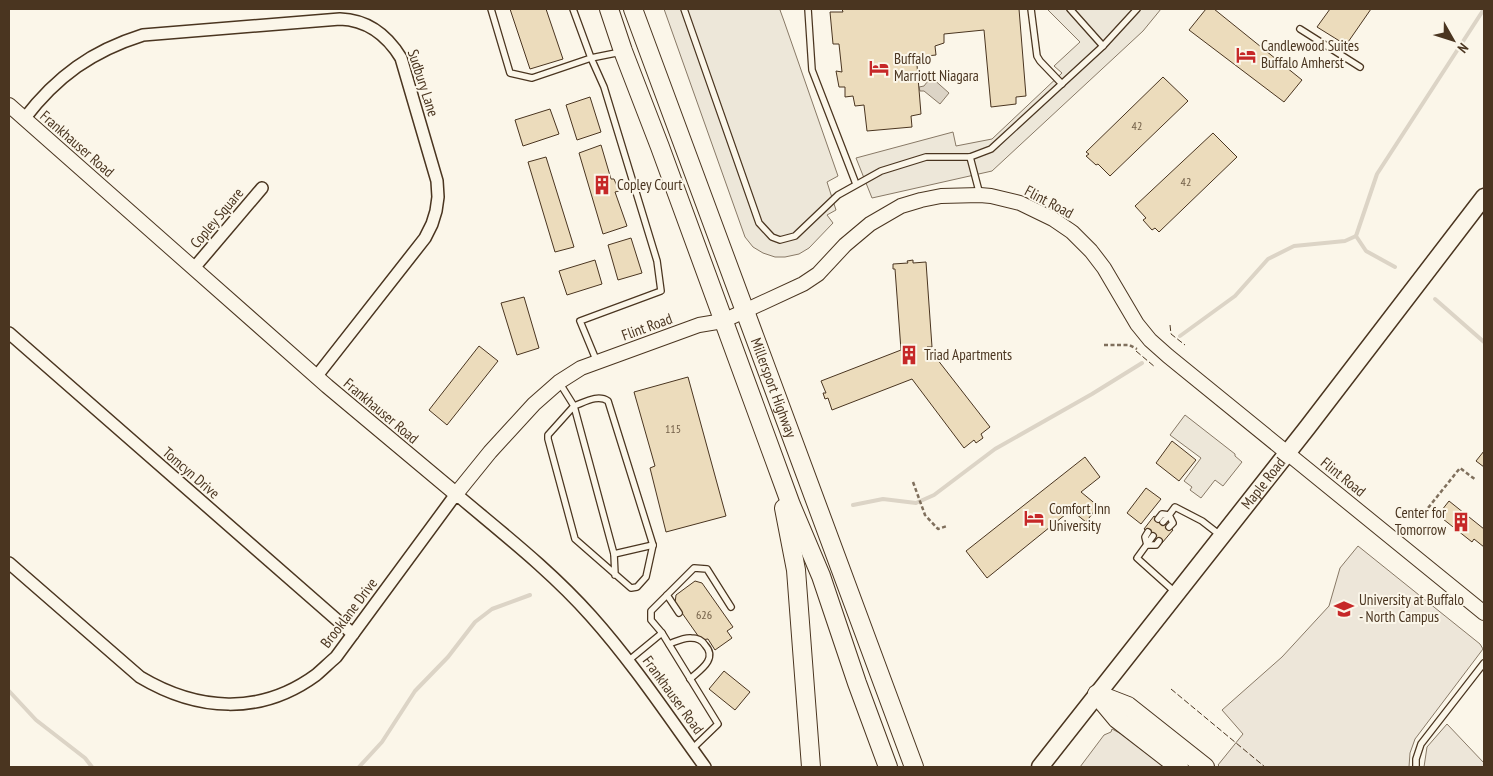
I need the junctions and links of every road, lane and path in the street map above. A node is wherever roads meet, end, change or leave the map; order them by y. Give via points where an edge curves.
1 (491, 9) edge
2 (573, 9) edge
3 (609, 9) edge
4 (633, 9) edge
5 (684, 9) edge
6 (808, 9) edge
7 (1031, 9) edge
8 (1070, 9) edge
9 (1137, 9) edge
10 (1300, 29) dead end
11 (1103, 46) junction
12 (623, 51) junction
13 (591, 58) junction
14 (1360, 67) dead end
15 (1062, 84) junction
16 (9, 105) edge
17 (24, 119) junction
18 (970, 156) junction
19 (856, 184) junction
20 (262, 188) dead end
21 (980, 195) junction
22 (1484, 197) edge
23 (194, 268) junction
24 (744, 312) junction
25 (723, 320) junction
26 (9, 333) edge
27 (1104, 344) dead end
28 (1137, 348) dead end
29 (597, 362) junction
30 (316, 377) junction
31 (559, 382) junction
32 (574, 406) junction
33 (1287, 452) junction
34 (778, 468) junction
35 (1476, 480) dead end
36 (913, 482) dead end
37 (456, 494) junction
38 (1169, 515) junction
39 (1420, 518) dead end
40 (1160, 521) dead end
41 (947, 526) dead end
42 (1169, 527) dead end
43 (1150, 534) dead end
44 (1222, 536) junction
45 (1159, 541) dead end
46 (652, 544) junction
47 (1147, 545) junction
48 (614, 554) junction
49 (9, 564) edge
50 (615, 575) junction
51 (1177, 593) junction
52 (667, 595) junction
53 (731, 607) dead end
54 (679, 613) dead end
55 (1484, 613) edge
56 (662, 633) junction
57 (353, 634) junction
58 (668, 644) junction
59 (628, 661) junction
60 (1484, 663) edge
61 (690, 679) junction
62 (1097, 694) junction
63 (692, 749) junction
64 (705, 767) edge
65 (811, 767) edge
66 (888, 767) edge
67 (914, 767) edge
68 (1040, 767) edge
69 (1179, 767) edge
70 (1205, 767) edge
71 (1416, 767) edge

1 - 13 lane via 510,73 532,78
2 - 13 lane
3 - 12 main road, Millersport Highway
4 - 24 main road, Millersport Highway
5 - 19 lane via 758,223 764,230 780,240 795,236 829,202
6 - 19 lane via 812,70
7 - 15 lane via 1036,56
8 - 11 lane
9 - 11 lane
10 - 14 lane
11 - 15 lane
12 - 13 lane
12 - 25 main road, Millersport Highway
13 - 29 lane via 604,87 657,261 661,291 580,321
15 - 18 lane via 990,149
16 - 17 street, Frankhauser Road
17 - 23 street, Frankhauser Road
17 - 30 street, Sudbury Lane via 57,81 80,64 106,49 143,35 340,19 361,22 385,36 401,58 407,75 437,181 436,211 425,238
18 - 19 lane via 926,157 881,171
18 - 21 lane
20 - 23 street, Copley Square
21 - 24 street, Flint Road via 942,196 901,206 856,234 828,265 803,284
21 - 33 street, Flint Road via 1020,203 1072,232 1104,268 1129,313 1150,340
22 - 33 main road, Maple Road
23 - 30 street, Frankhauser Road
24 - 25 street, Flint Road
24 - 67 main road, Millersport Highway
25 - 29 street, Flint Road via 699,325
25 - 34 main road, Millersport Highway
26 - 57 street, Tomcyn Drive
27 - 28 path
29 - 31 street, Flint Road
30 - 37 street, Frankhauser Road
31 - 32 lane
31 - 37 street, Flint Road via 516,422
32 - 46 lane via 597,397 608,401
32 - 48 lane
32 - 50 lane via 548,438 575,539
33 - 44 main road, Maple Road
33 - 55 street, Flint Road
34 - 65 main road via 796,570
34 - 66 main road, Millersport Highway via 821,576
35 - 39 path via 1460,468
36 - 41 path via 925,516 938,529
37 - 57 street, Brooklane Drive
37 - 59 street, Frankhauser Road via 568,591
38 - 40 lane via 1162,514
38 - 42 lane via 1173,522
38 - 44 lane via 1175,507
43 - 47 lane via 1145,537
44 - 51 main road, Maple Road
45 - 47 lane via 1156,545
46 - 48 lane
46 - 50 lane via 646,577 637,587 631,588
47 - 51 lane via 1137,558
48 - 50 lane
49 - 57 street, Brooklane Drive via 140,677 158,688 198,702 239,704 299,686 336,657
51 - 62 main road, Maple Road
52 - 53 lane via 694,568 707,569
52 - 54 lane
52 - 56 lane via 651,611 652,620
56 - 58 lane
56 - 59 lane
58 - 61 lane
58 - 61 lane via 690,637 704,643 710,651 706,666
59 - 63 street, Frankhauser Road
60 - 71 lane via 1421,744
61 - 63 lane via 718,724
62 - 68 main road, Maple Road
62 - 69 main road via 1117,719
62 - 70 main road via 1128,706
63 - 64 street, Frankhauser Road

